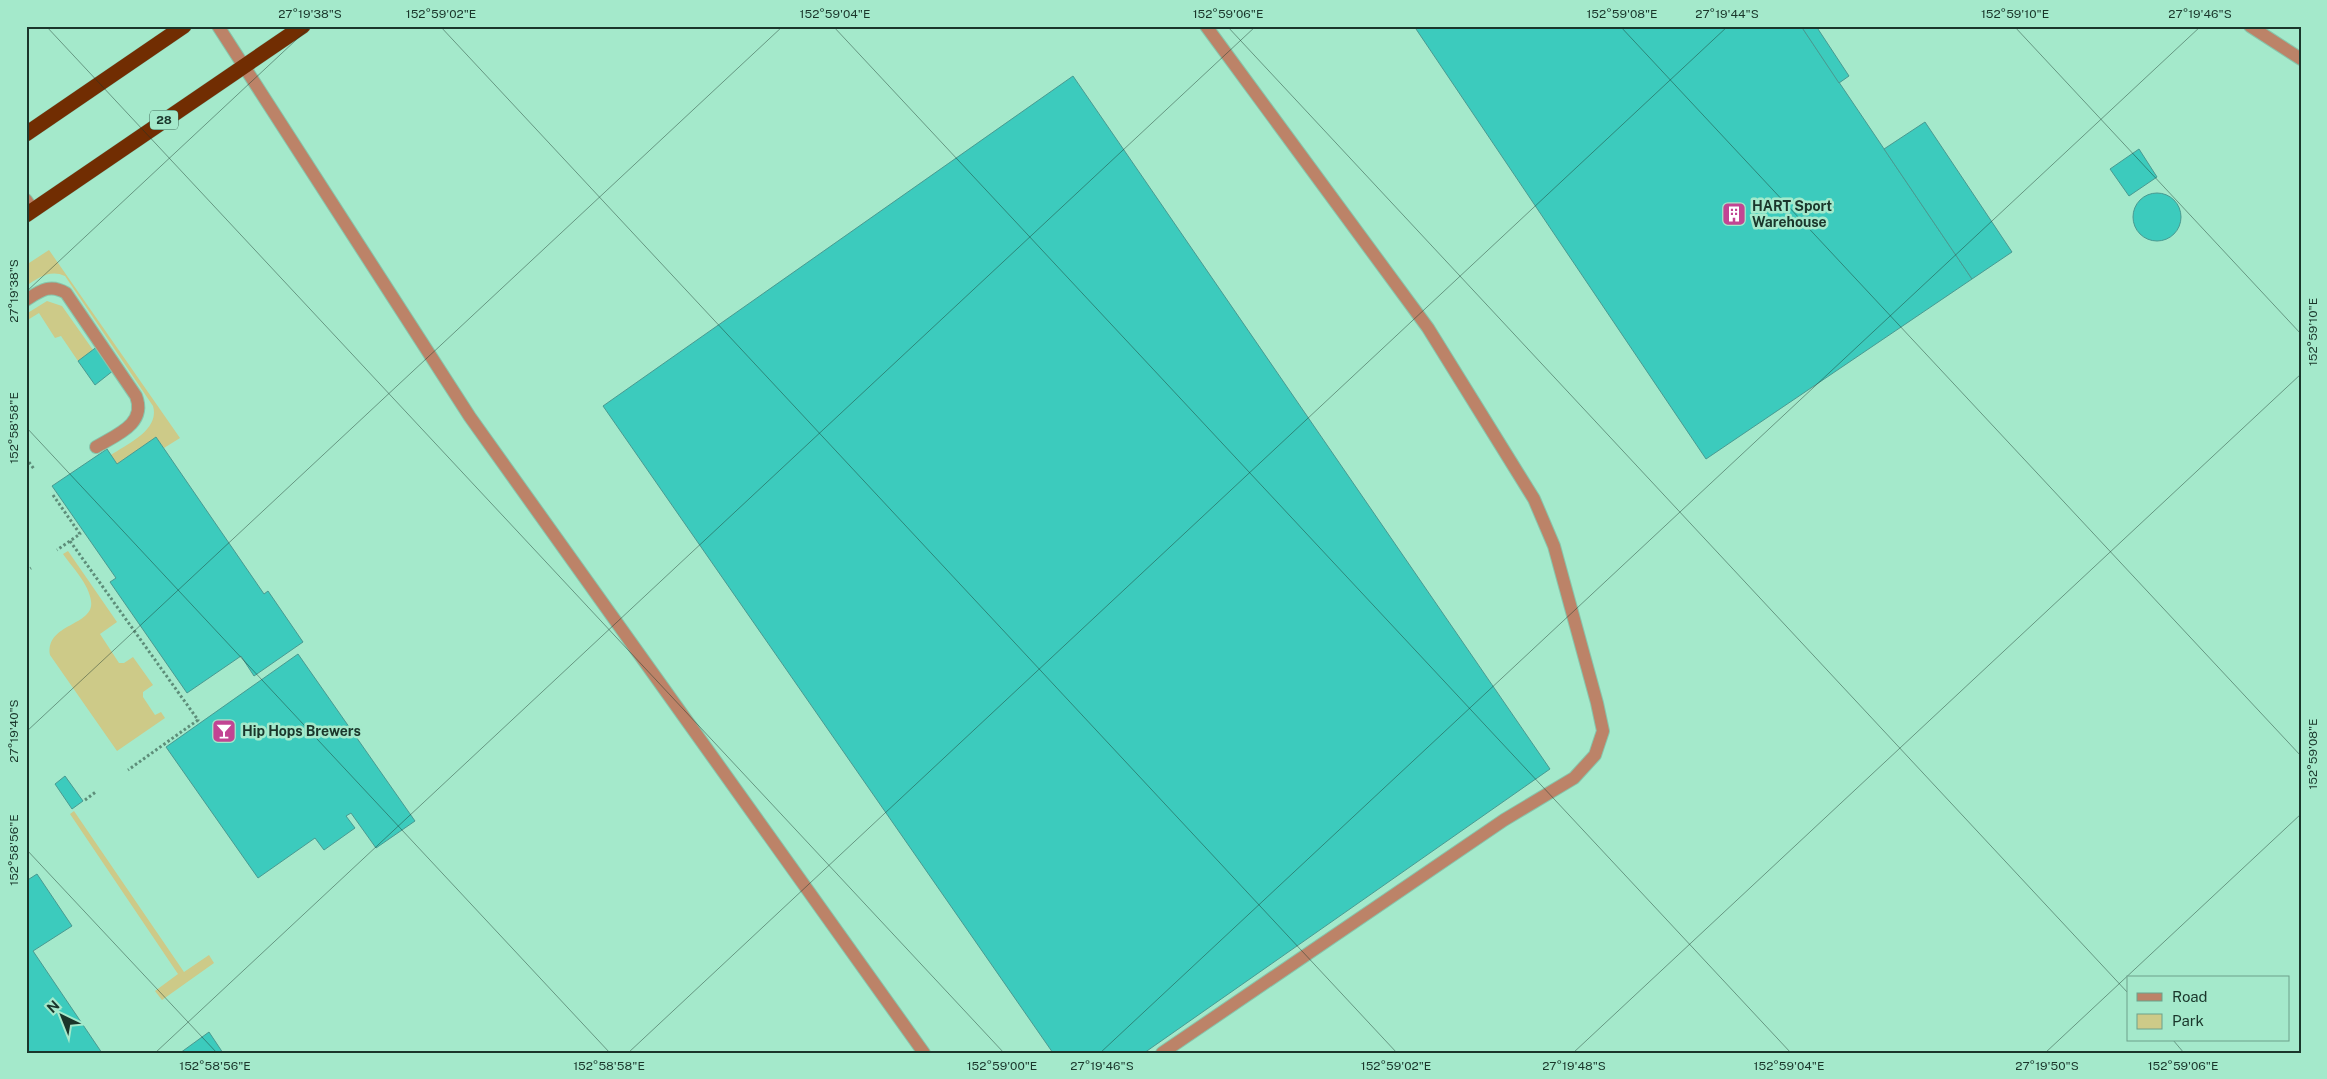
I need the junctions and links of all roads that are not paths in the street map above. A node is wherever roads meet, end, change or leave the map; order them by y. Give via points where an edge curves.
1 (184, 26) edge
2 (218, 26) edge
3 (302, 26) edge
4 (1206, 26) edge
5 (2250, 26) edge
6 (2301, 59) edge
7 (244, 66) junction
8 (26, 134) edge
9 (29, 208) edge
10 (26, 300) edge
11 (96, 447) dead end
12 (924, 1053) edge
13 (1162, 1053) edge

1 - 8 highway
2 - 7 street
3 - 7 highway, 28
4 - 13 street via 1428,328 1534,499 1554,546 1603,731 1595,755 1574,778 1504,820
5 - 6 street
7 - 9 highway, 28
7 - 12 street via 470,417
10 - 11 street via 44,289 60,289 66,293 136,396 140,411 133,424

